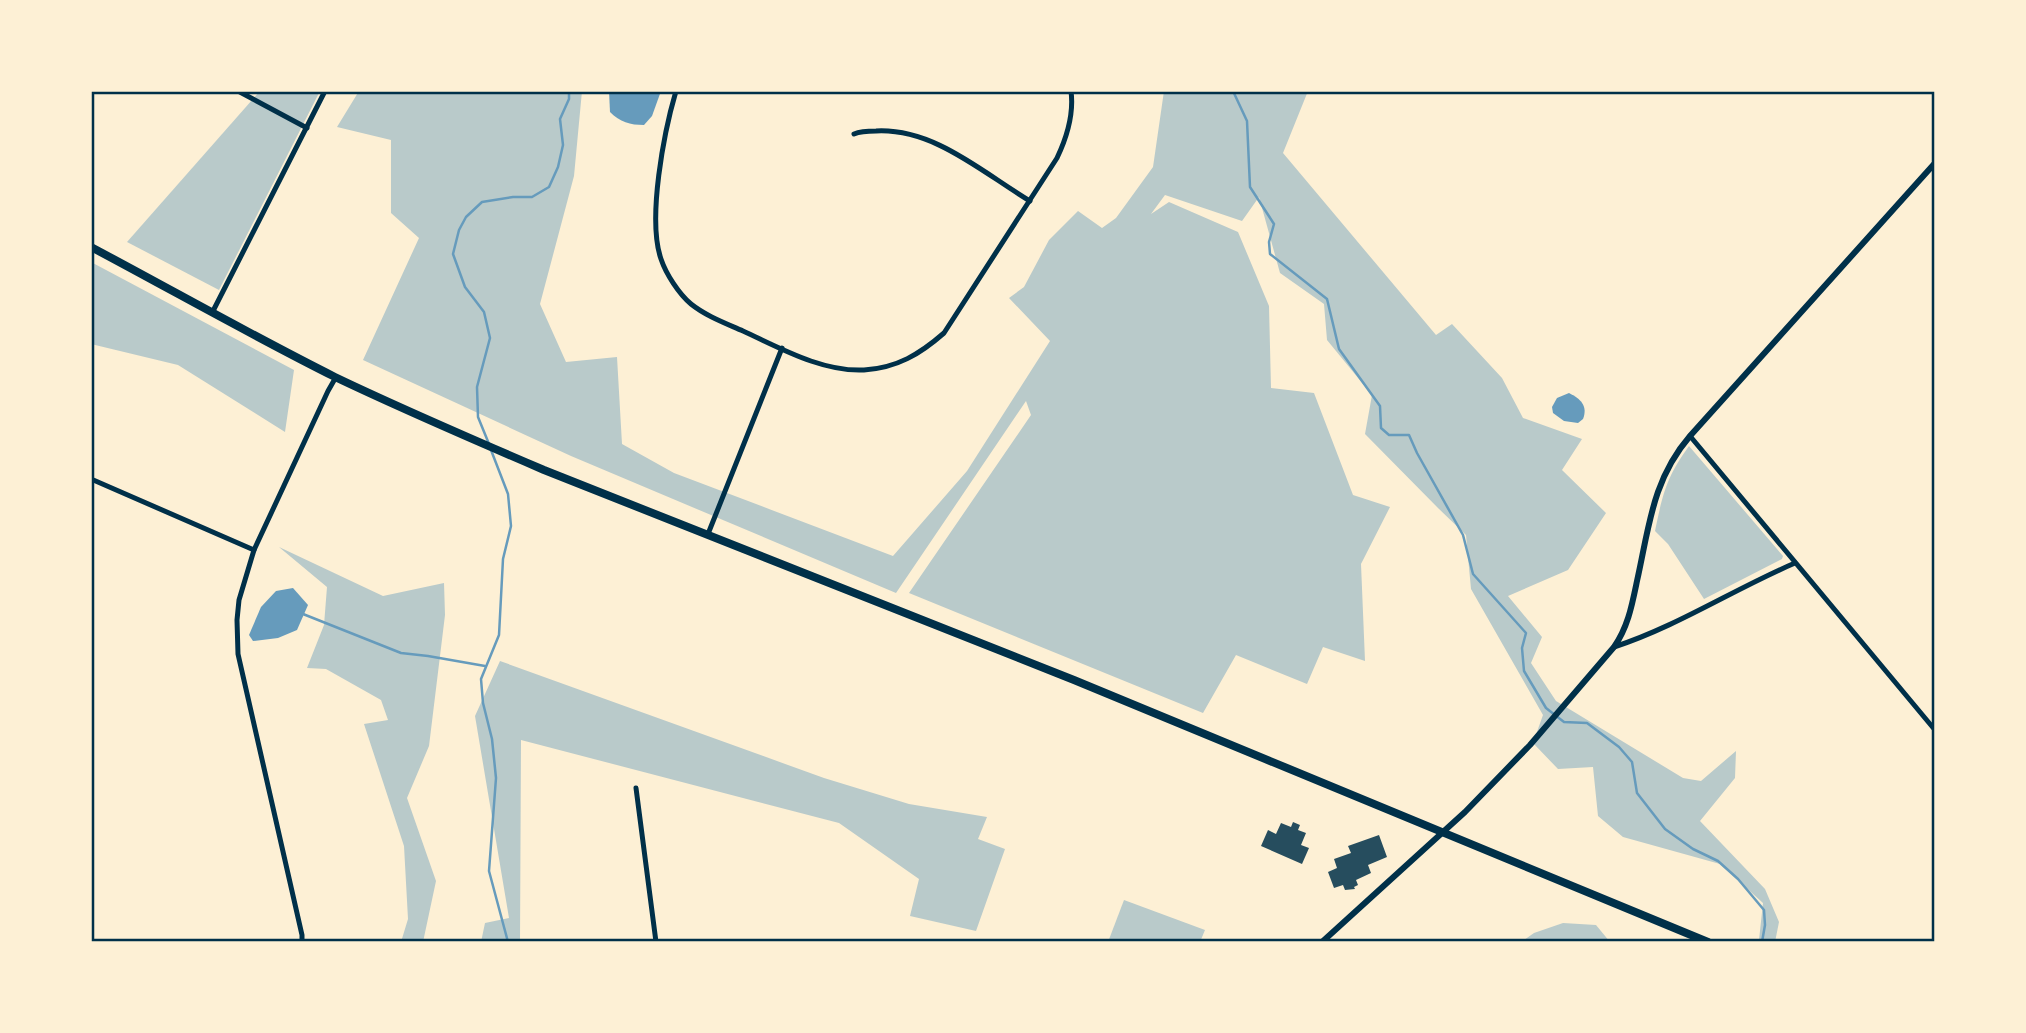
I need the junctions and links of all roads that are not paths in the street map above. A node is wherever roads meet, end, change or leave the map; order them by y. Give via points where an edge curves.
1 (238, 91) edge
2 (325, 91) edge
3 (676, 91) edge
4 (1071, 91) edge
5 (307, 128) junction
6 (854, 134) dead end
7 (1935, 163) edge
8 (1030, 201) junction
9 (91, 247) edge
10 (212, 313) junction
11 (782, 348) junction
12 (336, 377) junction
13 (1690, 436) junction
14 (91, 479) edge
15 (708, 534) junction
16 (254, 550) junction
17 (1795, 563) junction
18 (1614, 647) junction
19 (1935, 730) edge
20 (636, 788) dead end
21 (1443, 833) junction
22 (302, 942) edge
23 (656, 942) edge
24 (1322, 942) edge
25 (1708, 942) edge

1 - 5 street
2 - 5 street
3 - 11 street via 656,198 656,239 662,261 690,303
4 - 8 street via 1065,142
5 - 10 street
6 - 8 street via 882,130 927,140
7 - 13 street
8 - 11 street via 944,333 921,352 891,365 847,370
9 - 10 highway
10 - 12 highway
11 - 15 street
12 - 15 highway via 470,439
12 - 16 street
13 - 17 street
13 - 18 street via 1662,478 1631,610
14 - 16 street
15 - 21 highway
16 - 22 street via 239,600 238,654
17 - 18 street
17 - 19 street
18 - 21 street via 1549,723
20 - 23 street
21 - 24 street
21 - 25 highway

